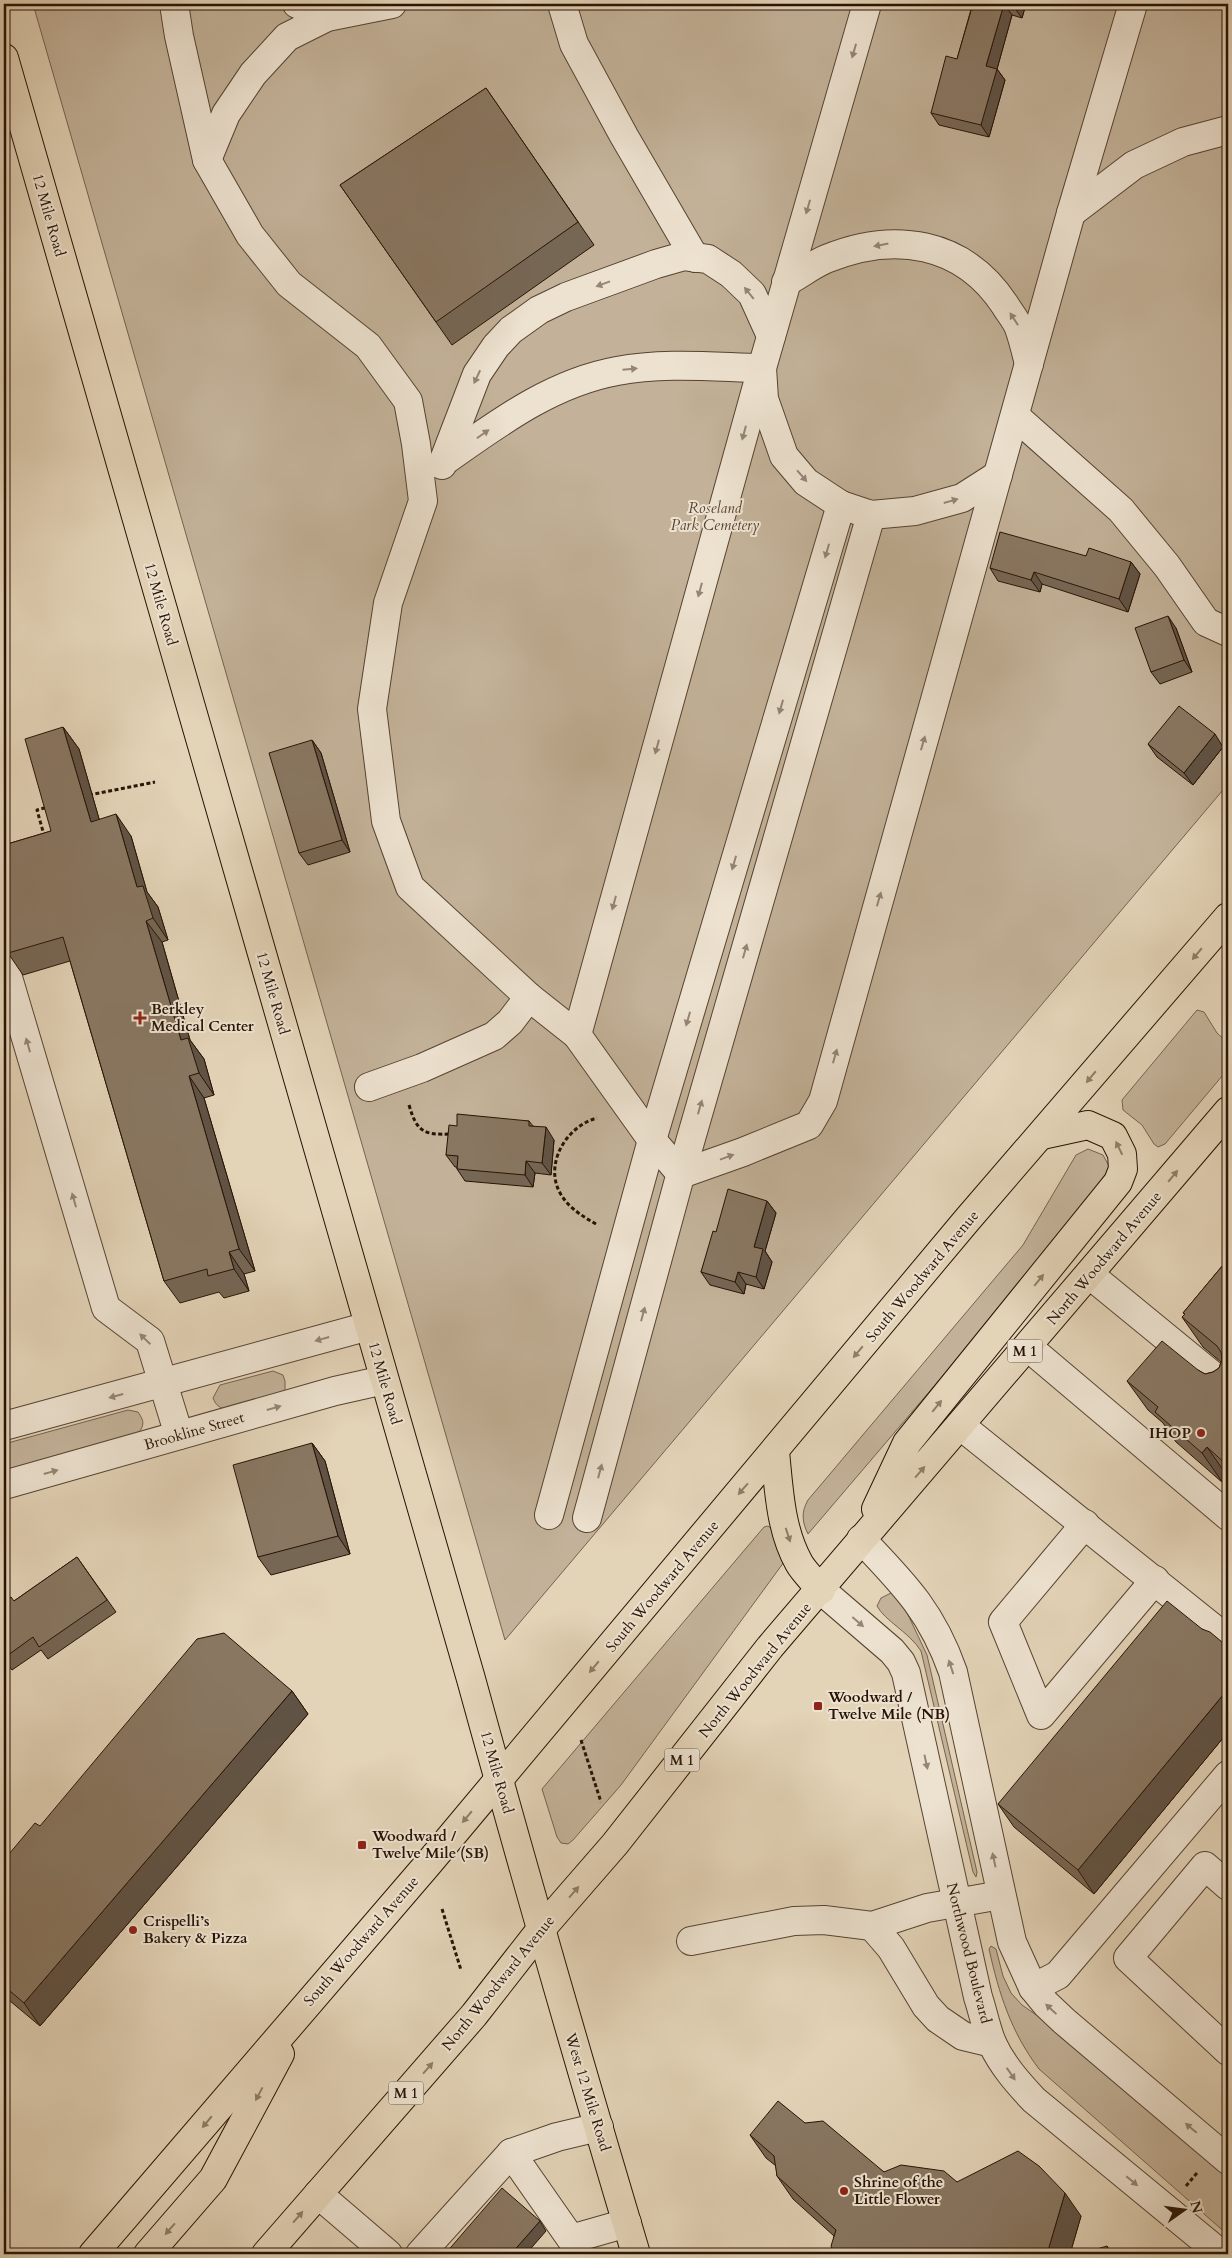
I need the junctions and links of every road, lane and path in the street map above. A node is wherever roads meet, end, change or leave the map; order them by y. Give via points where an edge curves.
1 (174, 4) edge
2 (297, 4) edge
3 (392, 4) edge
4 (562, 4) edge
5 (867, 4) edge
6 (1133, 4) edge
7 (327, 17) junction
8 (4, 58) edge
9 (1228, 130) edge
10 (207, 160) junction
11 (1071, 213) junction
12 (695, 258) junction
13 (786, 282) junction
14 (771, 336) junction
15 (1029, 364) junction
16 (762, 368) junction
17 (1015, 416) junction
18 (443, 462) junction
19 (998, 475) junction
20 (423, 501) junction
21 (840, 505) junction
22 (871, 515) junction
23 (1228, 632) edge
24 (155, 782) dead end
25 (85, 796) edge
26 (56, 804) edge
27 (36, 837) edge
28 (1228, 917) edge
29 (4, 964) edge
30 (529, 997) junction
31 (577, 1036) junction
32 (400, 1076) junction
33 (369, 1087) dead end
34 (632, 1111) junction
35 (1228, 1111) edge
36 (457, 1133) edge
37 (1042, 1135) junction
38 (652, 1140) junction
39 (681, 1174) junction
40 (626, 1234) junction
41 (1090, 1275) junction
42 (368, 1326) junction
43 (1028, 1347) junction
44 (384, 1380) junction
45 (163, 1384) junction
46 (1228, 1388) edge
47 (4, 1426) edge
48 (961, 1426) junction
49 (178, 1435) junction
50 (775, 1452) junction
51 (4, 1486) edge
52 (549, 1515) dead end
53 (1228, 1516) edge
54 (587, 1518) dead end
55 (1085, 1524) junction
56 (861, 1540) junction
57 (1155, 1580) junction
58 (821, 1590) junction
59 (1228, 1640) edge
60 (581, 1740) dead end
61 (1228, 1775) edge
62 (498, 1779) junction
63 (601, 1802) dead end
64 (1228, 1886) edge
65 (1001, 1895) junction
66 (956, 1902) junction
67 (442, 1909) dead end
68 (872, 1926) junction
69 (542, 1928) junction
70 (691, 1941) dead end
71 (461, 1970) dead end
72 (1033, 1988) junction
73 (306, 2004) junction
74 (992, 2042) junction
75 (1228, 2051) edge
76 (599, 2126) junction
77 (511, 2153) junction
78 (1228, 2160) edge
79 (318, 2194) junction
80 (627, 2223) junction
81 (567, 2247) edge
82 (93, 2254) edge
83 (148, 2254) edge
84 (266, 2254) edge
85 (388, 2254) edge
86 (420, 2254) edge
87 (636, 2254) edge
88 (1221, 2254) edge

1 - 10 street
2 - 7 street
3 - 7 street
4 - 12 street via 574,44
5 -> 13 street
6 - 11 street
7 - 10 street via 287,37 253,74 226,114
8 - 42 main road, 12 Mile Road
9 - 11 street via 1183,142 1134,165
10 - 20 street via 250,235 289,284 368,346 408,402
11 - 15 street
14 -> 12 street via 752,294 731,274 708,260
12 -> 18 street via 684,256 656,264 566,297 511,330 477,374
13 - 14 street
15 -> 13 street via 1018,326 995,290 970,267 943,252 918,244 890,243 825,259
14 - 16 street
15 - 17 street
18 -> 16 street via 520,408 583,379 618,370 659,367
16 -> 21 street via 764,399 784,456 806,482
16 -> 31 street
17 - 19 street
17 - 23 street via 1121,510 1206,622
18 - 20 street
22 -> 19 street via 915,511 962,498
39 -> 19 street via 809,1125 822,1101
20 - 30 street via 388,603 372,709 386,820 410,887
21 - 22 street
21 -> 38 street
39 -> 22 street
24 - 25 path
26 - 27 path via 37,810 44,835
28 -> 37 main road, South Woodward Avenue
45 -> 29 street via 150,1342 106,1308
30 - 31 street
30 - 32 street via 510,1022 494,1036
31 - 34 street
32 - 33 street
32 - 36 path via 414,1121 420,1128 430,1134
34 - 38 street
34 - 40 path via 598,1117 579,1126 564,1142 554,1163 557,1185 578,1214 601,1227
41 -> 35 main road, North Woodward Avenue / M 1
37 -> 50 main road, South Woodward Avenue
56 -> 37 main road via 907,1443 1118,1182 1123,1169 1122,1154 1113,1136 1088,1124
38 - 39 street
38 - 40 street
54 -> 39 street
40 - 52 street
41 - 43 main road, North Woodward Avenue / M 1
41 - 46 street
42 - 44 main road, 12 Mile Road
42 -> 45 street
43 - 48 main road, North Woodward Avenue / M 1
43 - 53 street
49 -> 44 street, Brookline Street
44 - 62 main road, 12 Mile Road
45 -> 47 street
45 - 49 street
48 - 55 street
56 -> 48 main road, North Woodward Avenue / M 1
51 -> 49 street, Brookline Street
50 -> 58 main road via 780,1506 787,1533 799,1563
50 -> 62 main road, South Woodward Avenue
55 - 57 street
55 - 57 street via 1003,1622 1040,1715
56 - 58 main road, North Woodward Avenue / M 1
65 -> 56 street via 953,1672 942,1642 909,1590
57 - 59 street
58 -> 66 street, Northwood Boulevard via 892,1651 906,1673
69 -> 58 main road, North Woodward Avenue / M 1 via 615,1844 770,1647
60 - 63 path
61 - 72 street via 1058,1975
62 - 69 main road, 12 Mile Road
62 -> 73 main road, South Woodward Avenue
64 - 75 street via 1205,1866 1128,1958
65 - 66 street
65 - 72 street via 1012,1942
66 - 68 street
66 - 74 street, Northwood Boulevard
67 - 71 path
68 - 70 street via 824,1920 794,1921
68 - 74 street via 892,1948 926,2006 938,2019 963,2036
69 - 76 main road, West 12 Mile Road via 569,2031
79 -> 69 main road, North Woodward Avenue / M 1 via 474,2015
78 -> 72 street via 1064,2021
73 -> 82 main road, South Woodward Avenue
73 -> 83 main road via 213,2179
74 -> 88 street, Northwood Boulevard via 1014,2079 1034,2100
76 - 77 street
76 - 80 main road, West 12 Mile Road
77 - 81 street
77 - 86 street
84 -> 79 main road, North Woodward Avenue / M 1
79 - 85 street
80 - 81 street
80 - 87 main road, West 12 Mile Road

